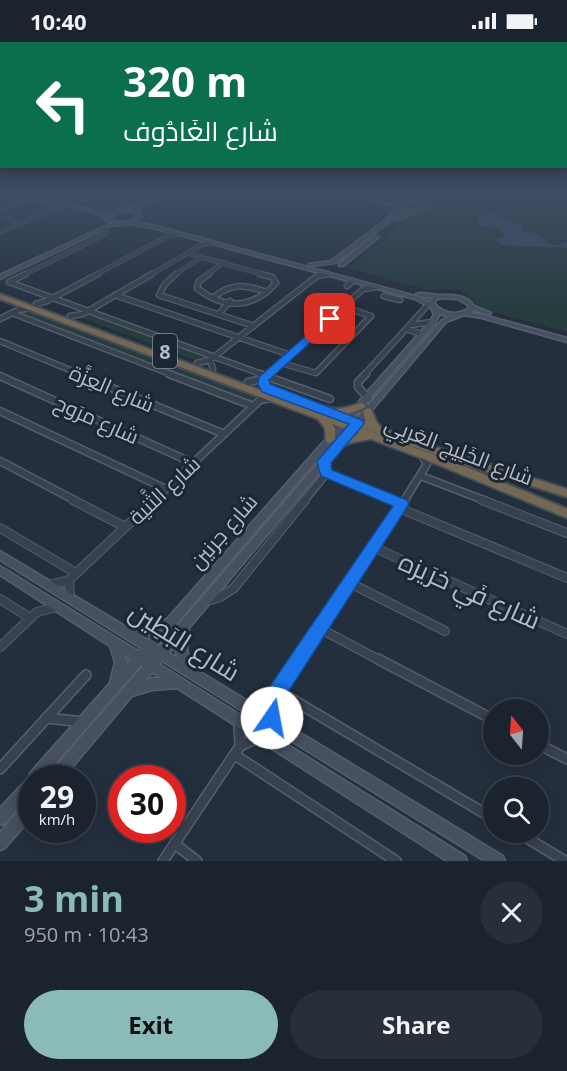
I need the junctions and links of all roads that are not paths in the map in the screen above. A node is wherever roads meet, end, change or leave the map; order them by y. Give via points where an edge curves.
1 (85, 233) edge
2 (94, 233) edge
3 (106, 233) edge
4 (170, 233) edge
5 (172, 233) edge
6 (194, 233) edge
7 (371, 233) edge
8 (380, 233) edge
9 (203, 242) junction
10 (187, 253) junction
11 (202, 257) junction
12 (333, 262) junction
13 (222, 263) junction
14 (341, 265) junction
15 (14, 271) junction
16 (314, 271) junction
17 (27, 272) junction
18 (0, 275) edge
19 (359, 283) junction
20 (347, 286) dead end
21 (0, 290) edge
22 (267, 292) junction
23 (388, 294) junction
24 (116, 295) junction
25 (0, 296) edge
26 (214, 297) junction
27 (439, 297) junction
28 (400, 300) dead end
29 (230, 301) junction
30 (42, 304) junction
31 (344, 307) junction
32 (472, 307) junction
33 (431, 308) junction
34 (17, 309) junction
35 (219, 314) junction
36 (466, 314) junction
37 (85, 316) junction
38 (456, 316) junction
39 (0, 319) edge
40 (433, 321) junction
41 (410, 325) junction
42 (254, 326) junction
43 (422, 334) junction
44 (567, 334) edge
45 (239, 338) junction
46 (567, 340) edge
47 (0, 341) edge
48 (290, 355) junction
49 (212, 362) junction
50 (281, 363) junction
51 (0, 376) edge
52 (265, 378) junction
53 (248, 382) junction
54 (264, 395) junction
55 (368, 398) junction
56 (330, 399) dead end
57 (254, 406) junction
58 (364, 408) junction
59 (0, 411) edge
60 (326, 415) junction
61 (350, 424) junction
62 (375, 433) junction
63 (224, 435) junction
64 (335, 442) junction
65 (421, 454) junction
66 (0, 461) edge
67 (443, 462) junction
68 (193, 463) junction
69 (325, 468) junction
70 (421, 476) junction
71 (166, 489) junction
72 (567, 493) edge
73 (401, 506) junction
74 (567, 507) edge
75 (567, 514) edge
76 (125, 527) junction
77 (0, 528) edge
78 (567, 533) edge
79 (373, 547) junction
80 (0, 555) edge
81 (0, 570) edge
82 (76, 573) junction
83 (567, 578) edge
84 (69, 580) junction
85 (350, 583) junction
86 (50, 585) junction
87 (39, 595) junction
88 (70, 598) junction
89 (0, 599) edge
90 (58, 607) junction
91 (37, 612) junction
92 (30, 618) junction
93 (172, 622) junction
94 (184, 628) junction
95 (319, 628) junction
96 (123, 630) junction
97 (445, 631) dead end
98 (567, 634) edge
99 (115, 643) junction
100 (0, 646) edge
101 (150, 647) junction
102 (162, 655) junction
103 (139, 658) junction
104 (152, 666) junction
105 (187, 670) junction
106 (86, 675) dead end
107 (178, 683) junction
108 (115, 687) junction
109 (128, 694) junction
110 (276, 694) junction
111 (248, 708) junction
112 (483, 714) edge
113 (46, 718) junction
114 (84, 722) junction
115 (238, 722) junction
116 (274, 724) junction
117 (261, 736) junction
118 (238, 750) junction
119 (549, 750) edge
120 (567, 759) edge
121 (46, 765) edge
122 (66, 765) edge
123 (0, 769) edge
124 (18, 798) edge
125 (483, 813) edge
126 (0, 818) edge
127 (18, 822) edge
128 (0, 843) edge
129 (535, 843) edge
130 (175, 844) junction
131 (164, 861) edge
132 (197, 861) edge
133 (396, 861) edge
134 (460, 861) edge
135 (498, 861) edge
136 (565, 861) edge

1 - 18 main road
2 - 15 main road
3 - 17 street
4 - 30 street
5 - 9 main road
6 - 16 main road
7 - 12 main road
8 - 14 main road
9 - 10 street
9 - 16 main road
10 - 11 street
10 - 24 street
11 - 13 street
11 - 35 street via 181,270 159,294
12 - 14 main road via 334,266
12 - 16 main road
13 - 22 street via 272,277 276,283
13 - 26 street via 197,285 202,293
14 - 19 main road
15 - 17 street
15 - 18 main road
16 - 19 main road
16 - 19 main road
16 - 42 street
17 - 30 street via 9,282
19 - 20 street
19 - 23 main road
19 - 27 main road
19 - 31 street
21 - 30 highway, شارع الخَلِيج العَربِي / 8
22 - 26 street via 233,284
22 - 29 street via 250,302
23 - 28 street
23 - 33 main road via 417,298
24 - 37 street
24 - 45 street
25 - 34 highway, شارع الخَلِيج العَربِي / 8
26 - 29 street
27 - 32 main road via 458,297
27 - 33 main road via 432,301
29 - 35 street
30 - 34 highway, شارع الخَلِيج العَربِي / 8
30 - 37 street
30 - 37 highway, شارع الخَلِيج العَربِي / 8 via 70,316
30 - 54 highway, شارع الخَلِيج العَربِي / 8
31 - 48 street
31 - 50 street via 371,316 316,373
32 - 36 main road
32 - 44 main road
33 - 38 main road
33 - 40 main road via 437,315
33 - 41 street
34 - 39 street
34 - 57 street, شارع الخَلِيج العَربِي
35 - 42 street
36 - 38 main road
36 - 46 main road
37 - 49 street
37 - 49 highway, شارع الخَلِيج العَربِي / 8 via 197,363
38 - 58 main road, شارع جرنين via 444,321
40 - 41 street
40 - 43 main road, شارع جرنين
41 - 43 street
41 - 55 street via 358,382
42 - 45 street
43 - 55 main road, شارع جرنين
45 - 48 street
45 - 49 street
47 - 63 street, شارع العِزَّة
48 - 50 street
49 - 52 street
49 - 53 highway, شارع الخَلِيج العَربِي / 8
50 - 52 street
51 - 68 street, شارع مرَوح
52 - 53 street
52 - 54 street
52 - 56 street
53 - 54 highway, شارع الخَلِيج العَربِي / 8
54 - 57 street, شارع الثَّنية
54 - 60 highway, شارع الخَلِيج العَربِي / 8
55 - 58 main road, شارع جرنين
57 - 63 street, شارع الثَّنية
58 - 60 highway
58 - 61 main road, شارع جرنين
58 - 62 highway
59 - 71 street
60 - 61 highway, شارع الخَلِيج العَربِي / 8
60 - 64 highway
61 - 62 highway, شارع الخَلِيج العَربِي / 8
61 - 64 main road, شارع جرنين
62 - 64 highway
62 - 65 highway, شارع الخَلِيج العَربِي / 8
62 - 72 highway, شارع الخَلِيج العَربِي / 8
63 - 68 street, شارع الثَّنية
64 - 69 main road, شارع جرنين
64 - 93 main road, شارع جرنين
65 - 67 highway, شارع الخَلِيج العَربِي / 8
65 - 70 street via 427,464
66 - 76 street
67 - 74 highway
67 - 75 highway, شارع الخَلِيج العَربِي / 8
68 - 71 street, شارع الثَّنية
69 - 73 street
69 - 94 main road, شارع جرنين
70 - 73 street
70 - 78 street
71 - 76 street, شارع الثَّنية
73 - 79 street
73 - 83 street
76 - 82 street, شارع الثَّنية
77 - 82 street
79 - 85 street
79 - 98 street, شارع فَي خرَيزه
80 - 86 main road, شارع البَطِين
81 - 87 main road, شارع البَطِين
82 - 84 street, شارع الثَّنية
84 - 86 street
84 - 88 street
85 - 95 street
85 - 97 street
86 - 88 main road, شارع البَطِين
87 - 90 main road, شارع البَطِين
87 - 91 street
88 - 96 main road, شارع البَطِين
89 - 92 street
90 - 91 street
90 - 99 main road, شارع البَطِين
91 - 92 street
92 - 100 street
93 - 96 main road via 149,630
93 - 101 main road, شارع جرنين
94 - 102 main road, شارع جرنين
94 - 105 main road via 181,650
95 - 110 street
95 - 112 street
96 - 101 main road, شارع البَطِين
99 - 103 main road, شارع البَطِين
99 - 108 main road via 121,662
101 - 102 main road, شارع البَطِين
101 - 103 main road, شارع جرنين
102 - 104 main road, شارع جرنين
102 - 105 main road, شارع البَطِين
103 - 104 main road, شارع البَطِين
103 - 108 main road, شارع جرنين
104 - 107 main road, شارع البَطِين
104 - 109 main road, شارع جرنين
105 - 111 main road, شارع البَطِين
106 - 113 street
107 - 109 main road via 152,684
107 - 115 main road, شارع البَطِين
108 - 114 main road, شارع جرنين
109 - 122 main road, شارع جرنين
110 - 111 street
110 - 116 street via 271,712
110 - 125 street
111 - 116 main road, شارع البَطِين
113 - 114 street
113 - 123 street
114 - 121 main road, شارع جرنين
115 - 117 main road, شارع البَطِين
115 - 118 street
116 - 135 main road, شارع البَطِين
117 - 118 street
117 - 134 main road, شارع البَطِين
118 - 130 street
118 - 133 street
119 - 120 street
124 - 126 main road
127 - 128 main road
129 - 136 street
130 - 131 street
130 - 132 street

